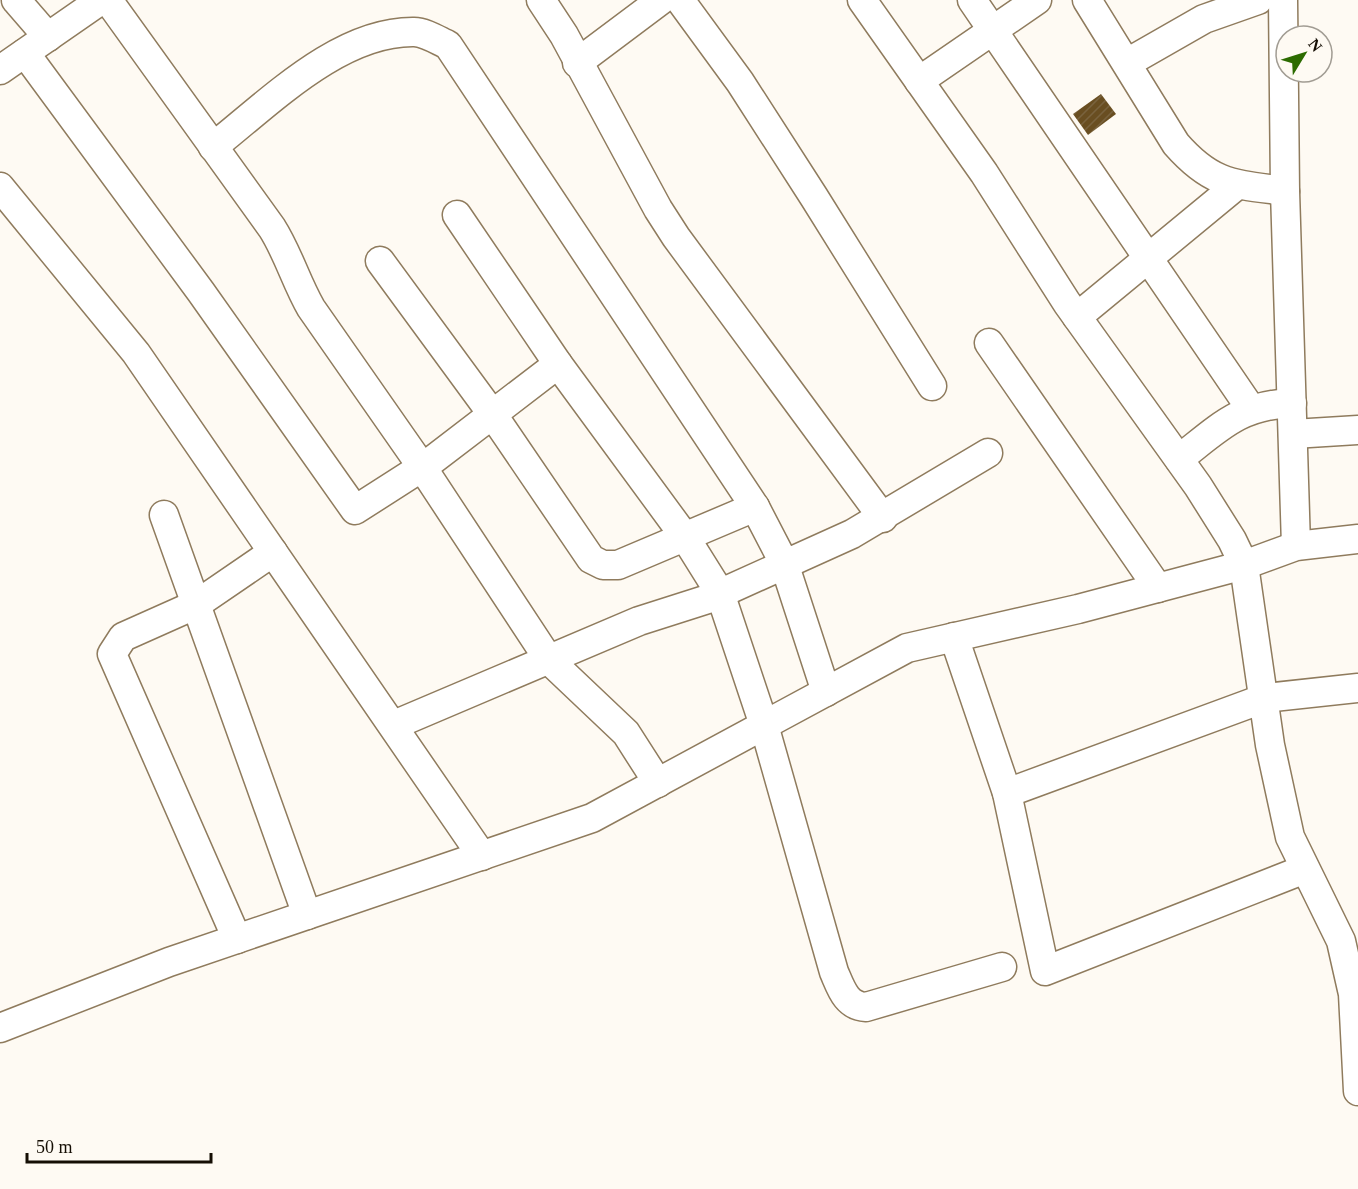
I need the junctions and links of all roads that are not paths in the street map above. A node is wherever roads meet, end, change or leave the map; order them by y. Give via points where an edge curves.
1 (16, 0) edge
2 (101, 0) edge
3 (108, 0) edge
4 (541, 0) edge
5 (862, 0) edge
6 (972, 0) edge
7 (1037, 0) edge
8 (1087, 0) edge
9 (1258, 0) edge
10 (1283, 0) edge
11 (663, 1) edge
12 (992, 30) junction
13 (37, 45) junction
14 (577, 63) junction
15 (1127, 63) junction
16 (0, 70) edge
17 (919, 81) junction
18 (213, 147) junction
19 (1237, 185) junction
20 (0, 187) edge
21 (1285, 191) junction
22 (457, 215) dead end
23 (1149, 256) junction
24 (380, 261) dead end
25 (1077, 317) junction
26 (989, 343) dead end
27 (558, 364) junction
28 (932, 386) dead end
29 (1292, 403) junction
30 (1251, 409) junction
31 (493, 415) junction
32 (1358, 430) edge
33 (1293, 434) junction
34 (988, 453) dead end
35 (1179, 459) junction
36 (422, 467) junction
37 (755, 507) junction
38 (164, 515) dead end
39 (883, 518) junction
40 (685, 537) junction
41 (1358, 539) edge
42 (1296, 546) junction
43 (273, 552) junction
44 (784, 563) junction
45 (1244, 565) junction
46 (1158, 588) junction
47 (720, 593) junction
48 (197, 604) junction
49 (954, 637) junction
50 (549, 660) junction
51 (1358, 688) edge
52 (826, 692) junction
53 (1265, 698) junction
54 (394, 725) junction
55 (764, 725) junction
56 (657, 783) junction
57 (1007, 793) junction
58 (482, 856) junction
59 (1305, 869) junction
60 (307, 915) junction
61 (237, 939) junction
62 (1002, 967) dead end
63 (0, 1028) edge
64 (1357, 1061) edge
65 (1358, 1090) edge

1 - 13 street
2 - 13 street
3 - 18 street
4 - 14 street
5 - 17 street
6 - 12 street
7 - 12 street
8 - 15 street
9 - 15 street via 1204,19
10 - 21 street
11 - 14 street
11 - 28 street via 740,82
12 - 17 street
12 - 23 street
13 - 16 street
13 - 36 street via 201,291 355,510
14 - 39 street via 676,237
15 - 19 street via 1176,144 1193,163 1214,178
17 - 25 street
18 - 36 street via 282,243 311,308
18 - 37 street via 320,63 356,44 416,31 448,45
19 - 21 street
19 - 23 street
20 - 43 street via 136,354
21 - 29 street
22 - 27 street
23 - 25 street
23 - 30 street
24 - 31 street
25 - 35 street
26 - 46 street
27 - 31 street
27 - 40 street
29 - 30 street
29 - 33 street
30 - 35 street via 1229,420
31 - 36 street
31 - 40 street via 591,559 603,565 618,565
32 - 33 street
33 - 42 street
34 - 39 street
35 - 45 street
36 - 50 street
37 - 40 street
37 - 44 street
38 - 48 street
39 - 44 street
40 - 47 street
41 - 42 street
42 - 45 street
43 - 48 street
43 - 54 street
44 - 47 street
44 - 52 street
45 - 46 street
45 - 53 street
46 - 49 street
47 - 50 street via 639,621
47 - 55 street
48 - 60 street
48 - 61 street via 123,637 112,654
49 - 52 street via 907,648
49 - 57 street
50 - 54 street
50 - 56 street via 627,733
51 - 53 street
52 - 55 street
53 - 57 street
53 - 59 street via 1270,745 1290,837
54 - 58 street
55 - 56 street
55 - 62 street via 834,972 849,1002 866,1007
56 - 58 street via 592,818
57 - 59 street via 1045,971
58 - 60 street
59 - 64 street via 1341,941 1353,994
60 - 61 street
61 - 63 street
64 - 65 street

